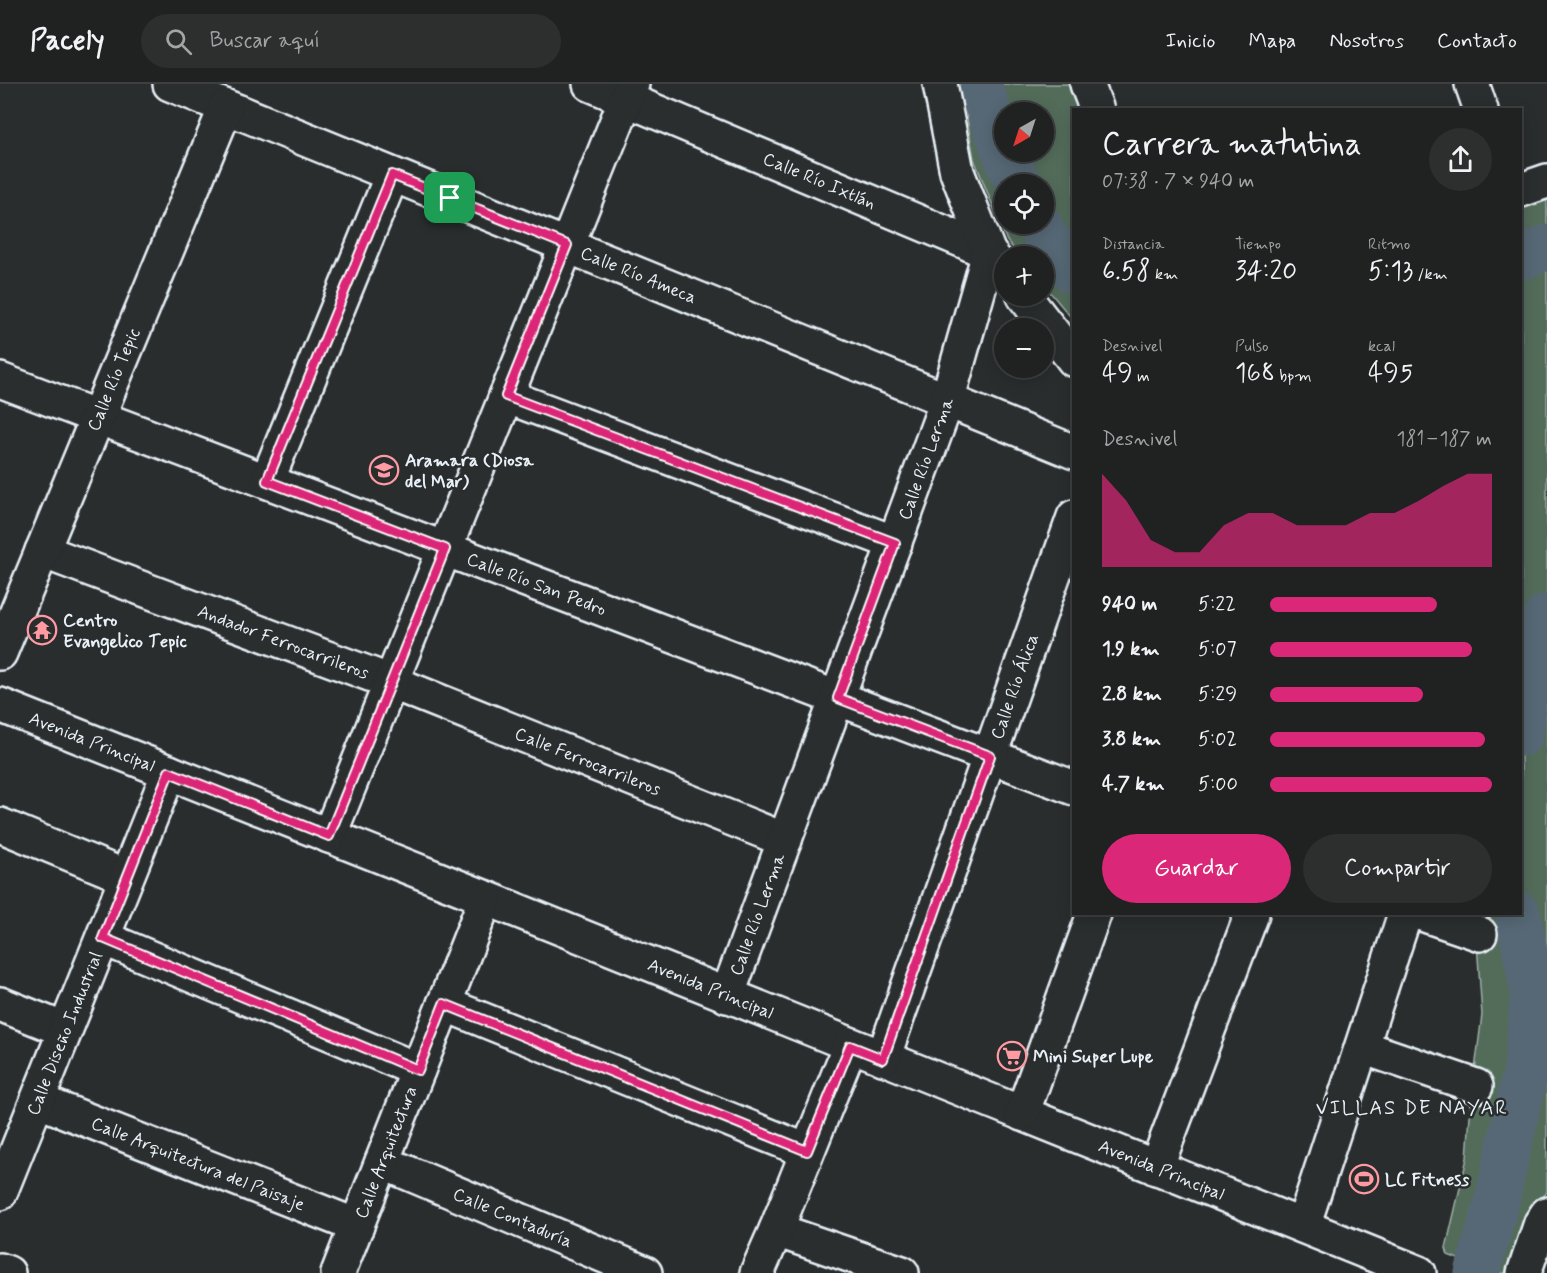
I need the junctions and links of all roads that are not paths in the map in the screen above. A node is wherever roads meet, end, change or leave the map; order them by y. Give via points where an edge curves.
1 (170, 84) edge
2 (590, 84) edge
3 (940, 84) edge
4 (1087, 84) edge
5 (1472, 84) edge
6 (629, 91) edge
7 (226, 107) junction
8 (1096, 108) edge
9 (1479, 108) edge
10 (392, 175) junction
11 (1547, 181) edge
12 (1522, 190) edge
13 (567, 245) junction
14 (994, 255) edge
15 (994, 261) edge
16 (994, 270) edge
17 (1032, 306) edge
18 (1072, 357) edge
19 (0, 380) edge
20 (506, 396) junction
21 (947, 400) junction
22 (97, 418) junction
23 (1072, 451) edge
24 (267, 481) junction
25 (1072, 522) edge
26 (895, 543) junction
27 (445, 549) junction
28 (42, 551) junction
29 (0, 653) edge
30 (391, 682) junction
31 (838, 698) junction
32 (0, 705) edge
33 (990, 756) junction
34 (169, 772) junction
35 (1072, 787) edge
36 (0, 825) edge
37 (329, 836) junction
38 (785, 840) junction
39 (126, 877) junction
40 (486, 898) junction
41 (1094, 915) edge
42 (1252, 915) edge
43 (1405, 915) edge
44 (1425, 915) edge
45 (1480, 934) dead end
46 (103, 938) junction
47 (727, 996) junction
48 (0, 1004) edge
49 (444, 1004) junction
50 (65, 1030) junction
51 (850, 1046) junction
52 (1362, 1047) junction
53 (883, 1059) junction
54 (418, 1070) junction
55 (1476, 1086) dead end
56 (39, 1101) junction
57 (1022, 1114) junction
58 (807, 1151) junction
59 (382, 1162) junction
60 (1156, 1168) junction
61 (1, 1189) edge
62 (1547, 1214) edge
63 (357, 1226) junction
64 (1303, 1226) junction
65 (776, 1230) junction
66 (0, 1270) edge
67 (8, 1273) edge
68 (339, 1273) edge
69 (645, 1273) edge
70 (757, 1273) edge
71 (902, 1273) edge
72 (1419, 1273) edge
73 (1524, 1273) edge

1 - 7 street, Calle Río Ameca
2 - 6 street, Calle Río Ixtlán
3 - 14 street via 957,172
4 - 8 street
5 - 9 street
6 - 13 street
6 - 15 street, Calle Río Ixtlán
7 - 10 street, Calle Río Ameca
7 - 22 street, Calle Río Tepic
10 - 13 street, Calle Río Ameca
10 - 24 street
11 - 12 street
13 - 20 street
13 - 21 street, Calle Río Ameca
16 - 21 street, Calle Río Lerma
17 - 18 street
19 - 22 street, Calle Río San Pedro
20 - 26 street
20 - 27 street
21 - 23 street, Calle Río Ameca
21 - 26 street, Calle Río Lerma
22 - 24 street, Calle Río San Pedro
22 - 28 street, Calle Río Tepic
24 - 27 street, Calle Río San Pedro
25 - 33 street, Calle Río Álica
26 - 31 street, Calle Río Lerma
27 - 30 street
27 - 31 street, Calle Río San Pedro
28 - 29 street, Calle Río Tepic
28 - 30 street, Andador Ferrocarrileros
30 - 37 street
30 - 38 street, Calle Ferrocarrileros
31 - 33 street, Calle Río San Pedro
31 - 38 street, Calle Río Lerma
32 - 34 street, Avenida Principal
33 - 35 street, Calle Río San Pedro
33 - 53 street, Calle Río Álica
34 - 37 street, Avenida Principal
34 - 39 street, Calle Diseño Industrial
36 - 39 street
37 - 40 street, Avenida Principal
38 - 47 street, Calle Río Lerma
39 - 46 street, Calle Diseño Industrial
40 - 47 street, Avenida Principal
40 - 49 street, Calle Arquitectura
41 - 57 street
42 - 60 street
43 - 52 street
44 - 45 street
46 - 50 street, Calle Diseño Industrial
46 - 54 street
47 - 51 street, Avenida Principal
48 - 50 street
49 - 54 street, Calle Arquitectura
49 - 58 street
50 - 56 street, Calle Diseño Industrial
51 - 53 street, Avenida Principal
51 - 58 street
52 - 55 street
52 - 64 street
53 - 57 street, Avenida Principal
54 - 59 street, Calle Arquitectura
56 - 61 street, Calle Diseño Industrial
56 - 63 street, Calle Arquitectura del Paisaje
57 - 60 street, Avenida Principal
58 - 65 street
59 - 63 street, Calle Arquitectura
59 - 69 street, Calle Contaduría
60 - 64 street, Avenida Principal
62 - 73 street
63 - 68 street, Calle Arquitectura
64 - 72 street, Avenida Principal
65 - 70 street
65 - 71 street
66 - 67 street

